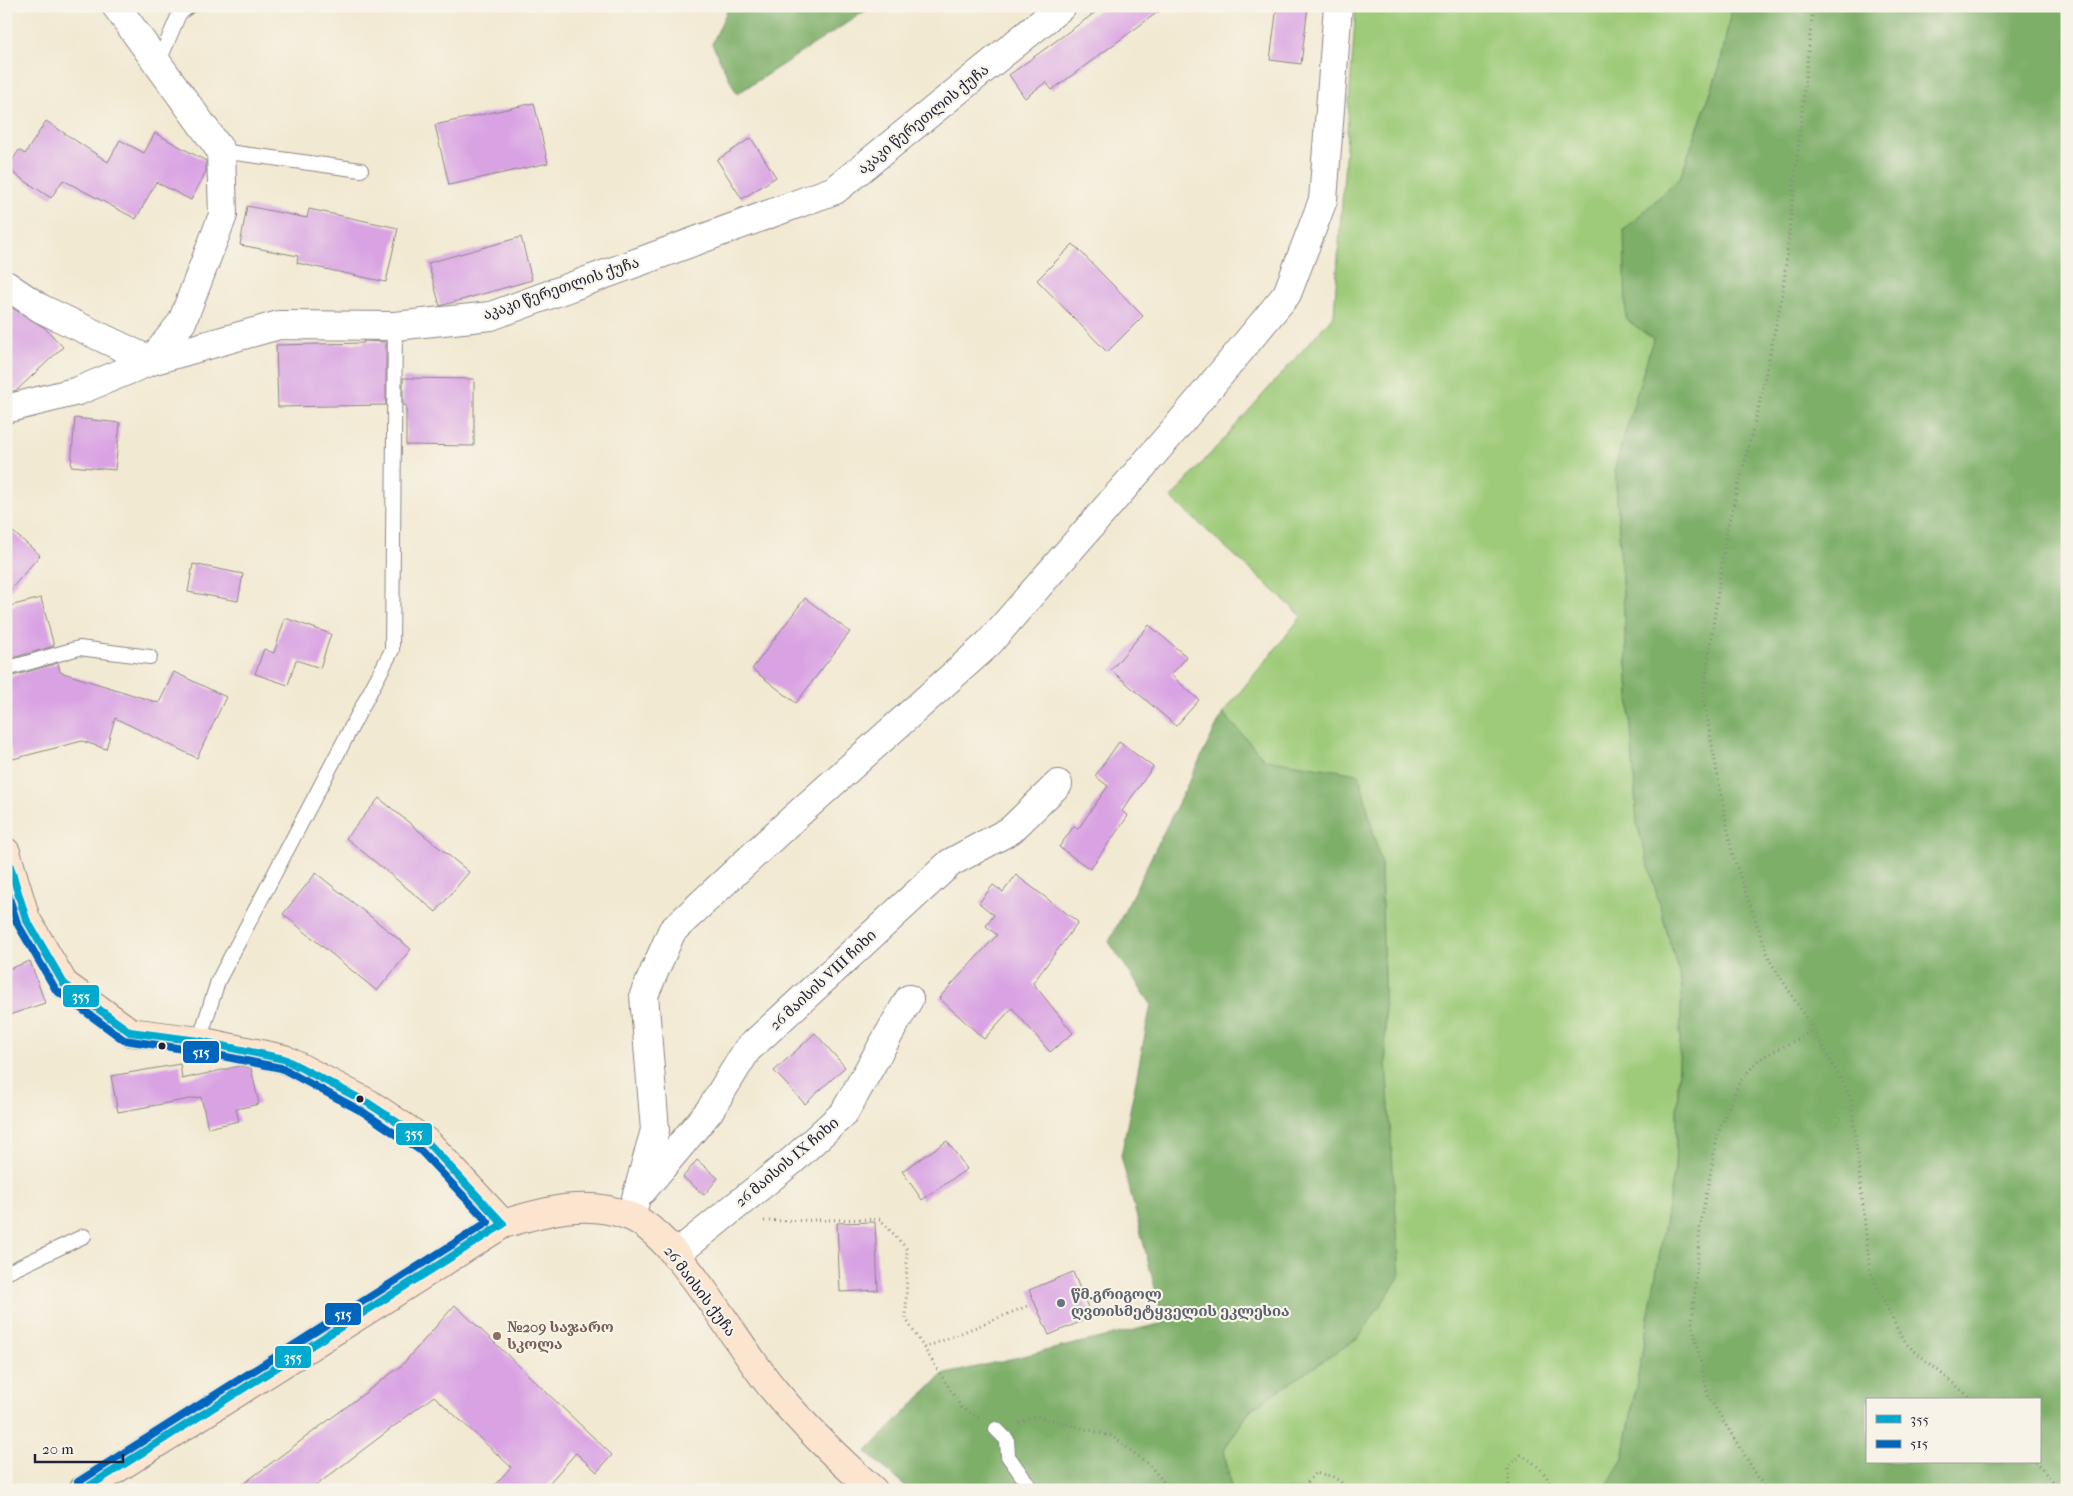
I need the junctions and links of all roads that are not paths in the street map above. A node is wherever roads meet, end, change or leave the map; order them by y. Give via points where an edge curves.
1 (116, 6) edge
2 (189, 6) edge
3 (1062, 6) edge
4 (1338, 6) edge
5 (158, 64) junction
6 (221, 151) junction
7 (361, 170) dead end
8 (6, 285) edge
9 (395, 326) junction
10 (152, 361) junction
11 (6, 409) edge
12 (150, 657) dead end
13 (6, 669) edge
14 (1058, 784) dead end
15 (6, 852) edge
16 (909, 999) dead end
17 (199, 1041) junction
18 (631, 1216) junction
19 (504, 1224) junction
20 (84, 1236) dead end
21 (675, 1255) junction
22 (6, 1273) edge
23 (996, 1428) road end
24 (83, 1490) edge
25 (873, 1490) edge
26 (1032, 1490) edge

1 - 5 street
2 - 5 lane via 179,14
3 - 9 street, აკაკი წერეთლის ქუჩა via 835,190 491,316
4 - 18 street via 1323,200 1287,294 1175,429 988,644 672,931 644,995 655,1130
5 - 6 street
6 - 7 lane
6 - 10 street via 223,214 182,322
8 - 10 street via 40,308
9 - 10 street, აკაკი წერეთლის ქუჩა via 279,325
9 - 17 lane via 392,650 218,981
10 - 11 street, აკაკი წერეთლის ქუჩა via 78,391
12 - 13 lane via 79,648
14 - 18 street, 26 მაისის VIII ჩიხი via 1011,830 950,863 746,1050 710,1110 645,1186
15 - 17 main road via 26,919 64,984 130,1032
16 - 21 street, 26 მაისის IX ჩიხი via 844,1114 793,1160
17 - 19 main road via 284,1059 368,1103 428,1142
18 - 19 main road, 26 მაისის ქუჩა via 598,1207 572,1207
18 - 21 main road, 26 მაისის ქუჩა via 658,1236
19 - 24 main road, 26 მაისის ქუჩა
20 - 22 lane
21 - 25 main road, 26 მაისის ქუჩა via 773,1389
23 - 26 lane via 1007,1440 1008,1456

